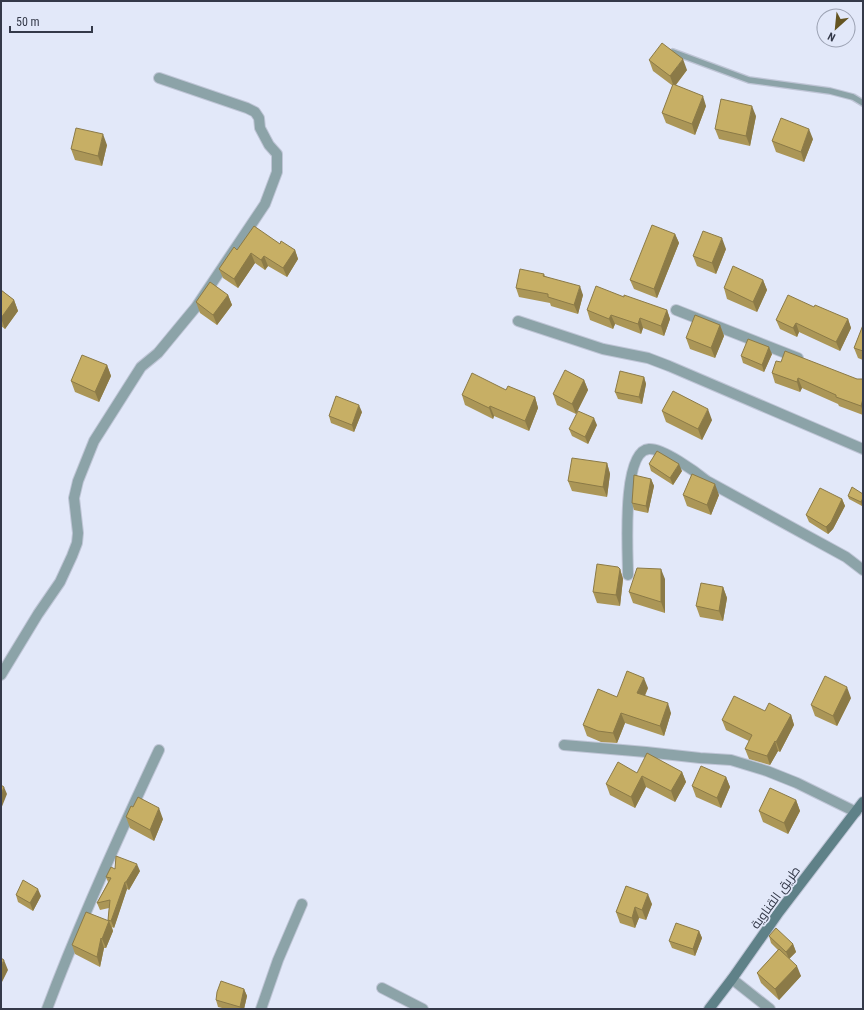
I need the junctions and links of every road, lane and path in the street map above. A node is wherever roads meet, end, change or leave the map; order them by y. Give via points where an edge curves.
1 (674, 52) edge
2 (159, 78) dead end
3 (863, 103) edge
4 (676, 310) dead end
5 (518, 321) dead end
6 (807, 361) edge
7 (863, 449) edge
8 (863, 570) edge
9 (628, 574) dead end
10 (1, 675) edge
11 (564, 745) dead end
12 (159, 750) dead end
13 (863, 802) edge
14 (856, 812) junction
15 (302, 904) dead end
16 (732, 979) junction
17 (382, 988) dead end
18 (46, 1009) edge
19 (261, 1009) edge
20 (422, 1009) edge
21 (709, 1009) edge
22 (770, 1009) edge

1 - 3 lane via 749,80 830,91 853,97
2 - 10 street via 256,112 260,128 277,154 277,172 265,204 196,307 158,353 142,367 94,441 74,498 78,533 72,556 60,582
4 - 6 street
5 - 7 street via 604,349 648,358
8 - 9 street via 846,557 707,481 693,469 663,452 650,448 641,451 637,457 631,479 627,502
11 - 14 street via 731,760 767,771
12 - 18 street via 73,940
13 - 14 street, طريق القناوية
14 - 16 street, طريق القناوية via 779,912
15 - 19 street
16 - 21 street, طريق القناوية
16 - 22 street
17 - 20 street

